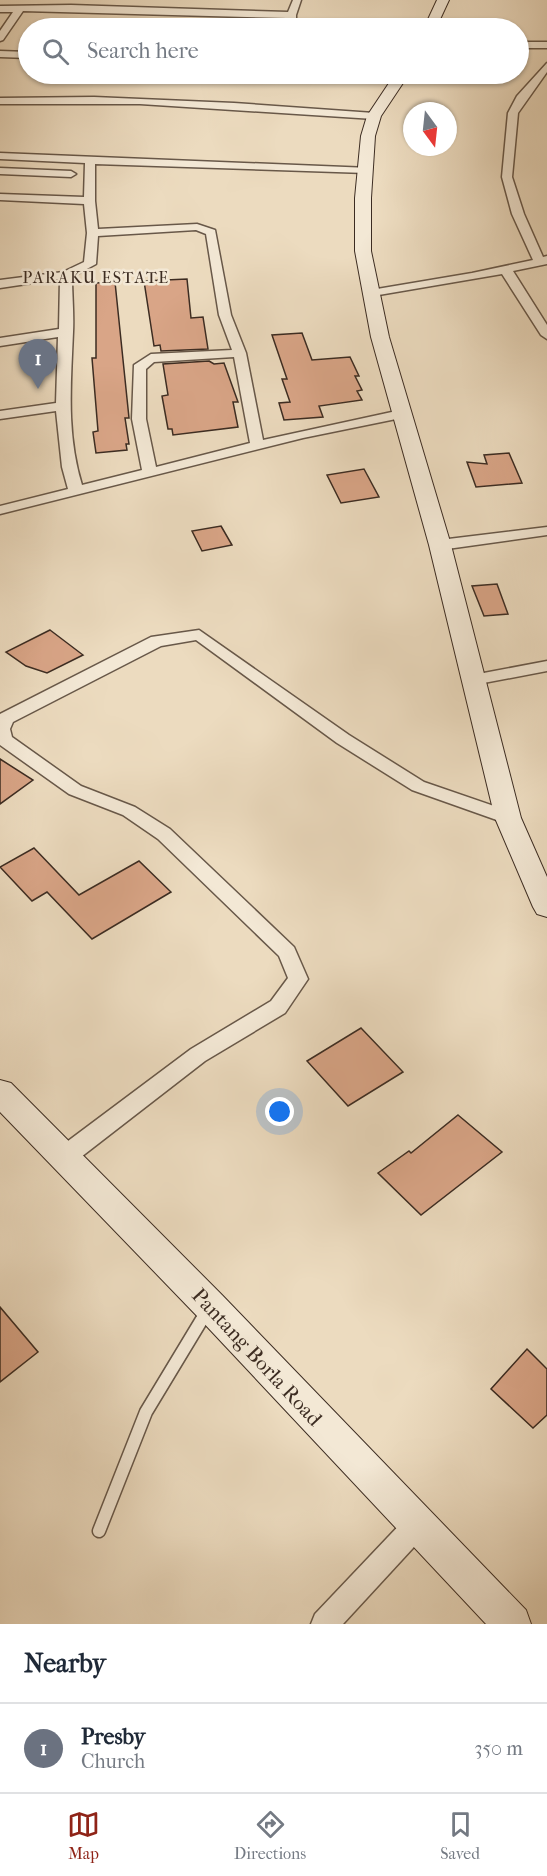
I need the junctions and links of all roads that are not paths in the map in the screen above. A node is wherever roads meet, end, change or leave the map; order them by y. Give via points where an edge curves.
1 (297, 0) edge
2 (443, 0) edge
3 (0, 9) edge
4 (19, 10) junction
5 (291, 15) junction
6 (291, 18) edge
7 (435, 18) edge
8 (0, 38) edge
9 (529, 45) edge
10 (547, 45) edge
11 (0, 54) edge
12 (18, 55) edge
13 (547, 66) edge
14 (395, 84) edge
15 (0, 102) edge
16 (374, 116) junction
17 (0, 156) edge
18 (13, 157) junction
19 (90, 162) junction
20 (366, 170) junction
21 (3, 174) edge
22 (71, 174) dead end
23 (0, 197) edge
24 (89, 201) junction
25 (93, 233) junction
26 (543, 261) edge
27 (506, 270) junction
28 (66, 275) junction
29 (0, 284) edge
30 (371, 294) junction
31 (67, 332) junction
32 (547, 335) edge
33 (0, 342) edge
34 (240, 353) junction
35 (65, 406) junction
36 (401, 414) junction
37 (0, 415) edge
38 (257, 445) junction
39 (150, 472) junction
40 (75, 491) junction
41 (0, 510) edge
42 (547, 531) edge
43 (440, 545) junction
44 (547, 666) edge
45 (473, 680) junction
46 (508, 818) junction
47 (541, 878) edge
48 (547, 907) edge
49 (4, 1102) edge
50 (64, 1157) junction
51 (210, 1306) junction
52 (416, 1526) junction
53 (99, 1532) dead end
54 (325, 1624) edge
55 (512, 1624) edge

1 - 5 street
2 - 7 street
3 - 4 street
4 - 5 street
4 - 8 street
5 - 6 street
9 - 10 street
11 - 12 street
13 - 26 street via 513,113 507,177 518,214
14 - 16 street
15 - 16 street via 154,100
16 - 20 street via 368,136
17 - 18 street
18 - 19 street
18 - 21 street
19 - 20 street
19 - 24 street
20 - 30 street via 363,251
21 - 22 street
23 - 24 street
24 - 25 street
25 - 28 street via 90,264
25 - 34 street via 197,226 211,232 225,315
26 - 27 street
27 - 30 street
27 - 32 street
28 - 29 street
28 - 31 street
30 - 36 street
31 - 33 street
31 - 35 street
34 - 38 street
34 - 39 street via 152,358 139,368 139,419
35 - 37 street
35 - 40 street via 67,468
36 - 38 street
36 - 43 street
38 - 39 street
39 - 40 street
40 - 41 street
42 - 43 street
43 - 45 street
44 - 45 street
45 - 46 street
46 - 47 street
46 - 50 street via 418,786 343,739 199,635 157,641 6,718 1,729 5,740 28,757 75,790 129,811 164,834 287,952 298,980 278,1006 198,1055
47 - 48 street
49 - 50 street, Pantang Borla Road
50 - 51 street, Pantang Borla Road
51 - 52 street, Pantang Borla Road
51 - 53 lane via 146,1412
52 - 54 street
52 - 55 street, Pantang Borla Road

